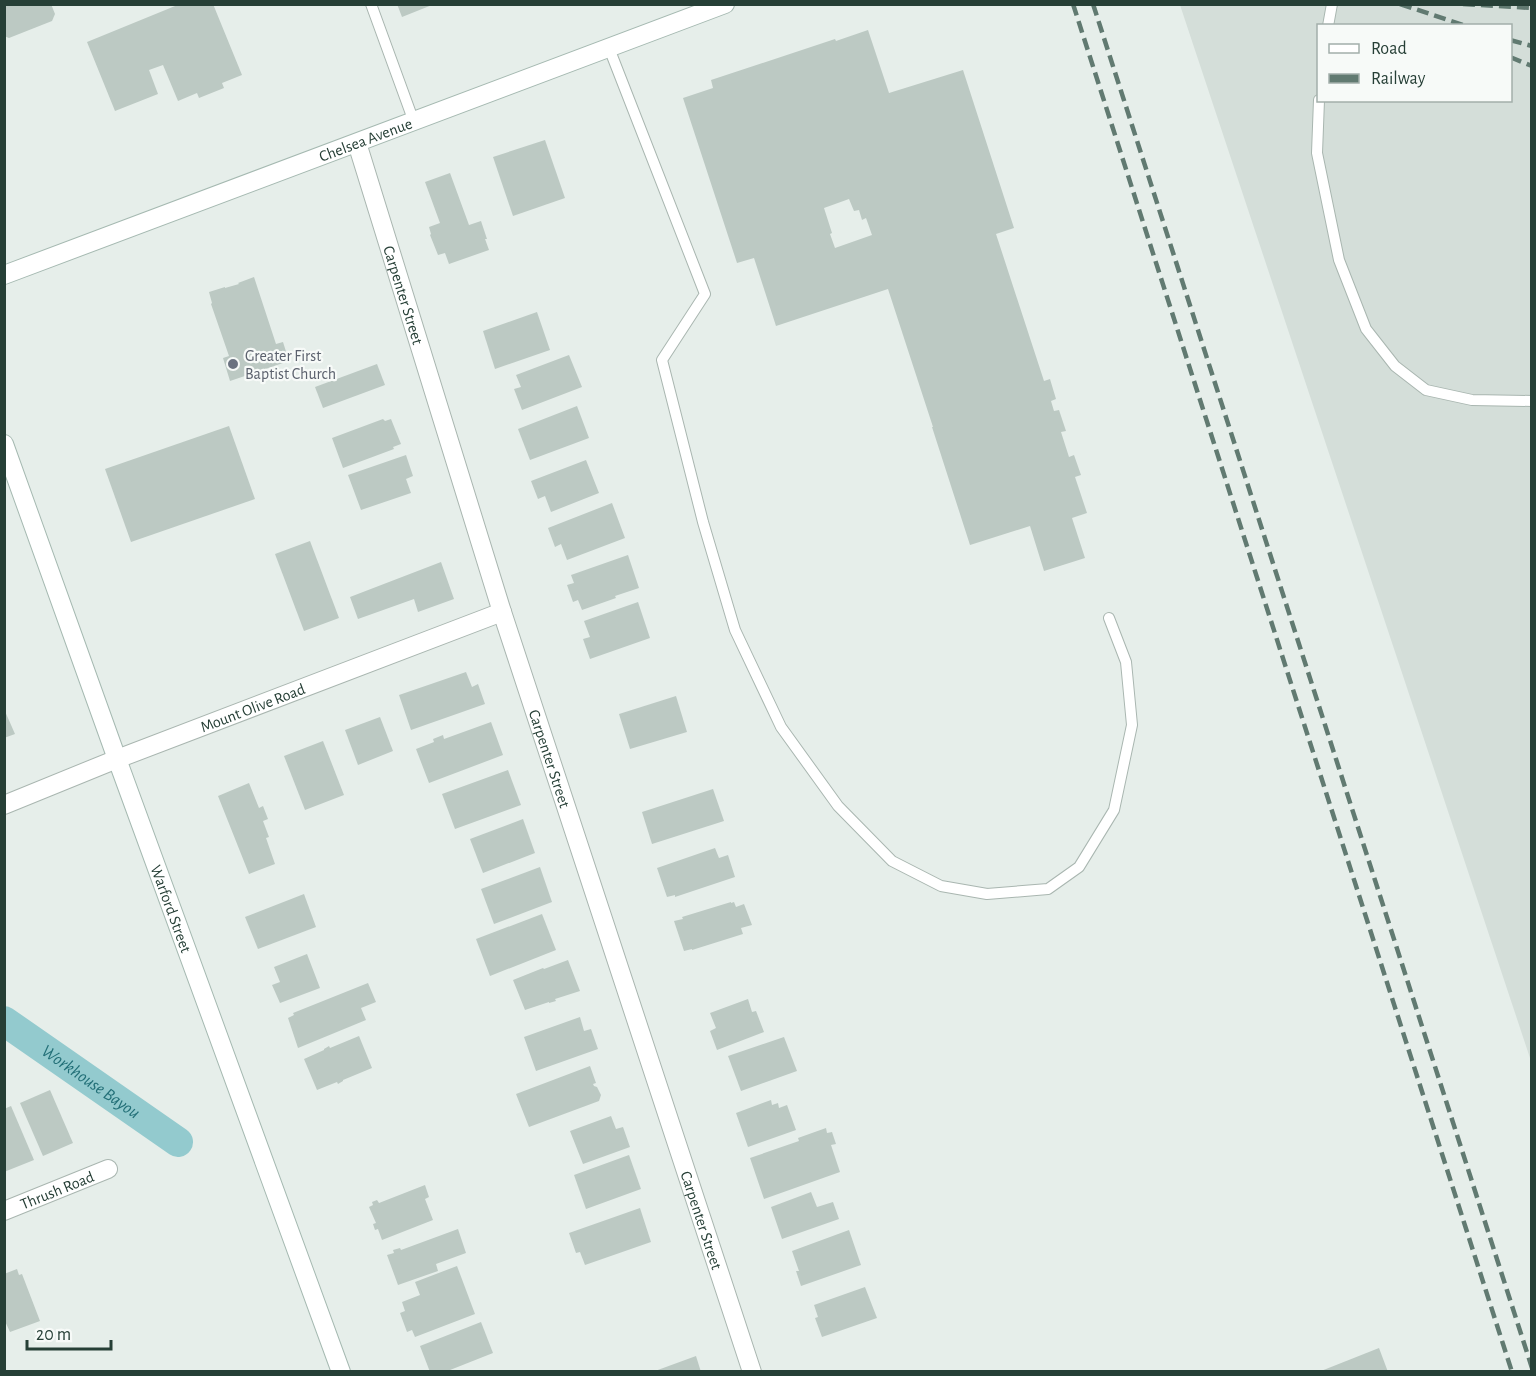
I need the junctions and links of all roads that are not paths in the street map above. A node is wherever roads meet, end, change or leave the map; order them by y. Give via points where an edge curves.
1 (371, 4) edge
2 (725, 4) edge
3 (1332, 4) edge
4 (1328, 24) edge
5 (609, 48) junction
6 (1319, 102) edge
7 (414, 122) junction
8 (357, 143) junction
9 (4, 275) edge
10 (1532, 401) edge
11 (4, 444) edge
12 (502, 612) junction
13 (1109, 618) dead end
14 (117, 759) junction
15 (4, 805) edge
16 (108, 1169) dead end
17 (4, 1211) edge
18 (341, 1371) edge
19 (752, 1371) edge

1 - 7 lane
2 - 5 street, Chelsea Avenue
3 - 4 lane
5 - 7 street, Chelsea Avenue
5 - 13 lane via 705,294 662,360 735,630 781,727 838,807 892,861 941,886 987,894 1047,889 1079,867 1114,810 1132,725 1126,662
6 - 10 lane via 1317,153 1323,185 1339,260 1366,328 1395,366 1426,390 1472,400
7 - 8 street, Chelsea Avenue
8 - 9 street, Chelsea Avenue
8 - 12 street, Carpenter Street
11 - 14 street, Warford Street
12 - 14 street, Mount Olive Road
12 - 19 street, Carpenter Street
14 - 15 street, Mount Olive Road
14 - 18 street, Warford Street
16 - 17 street, Thrush Road

